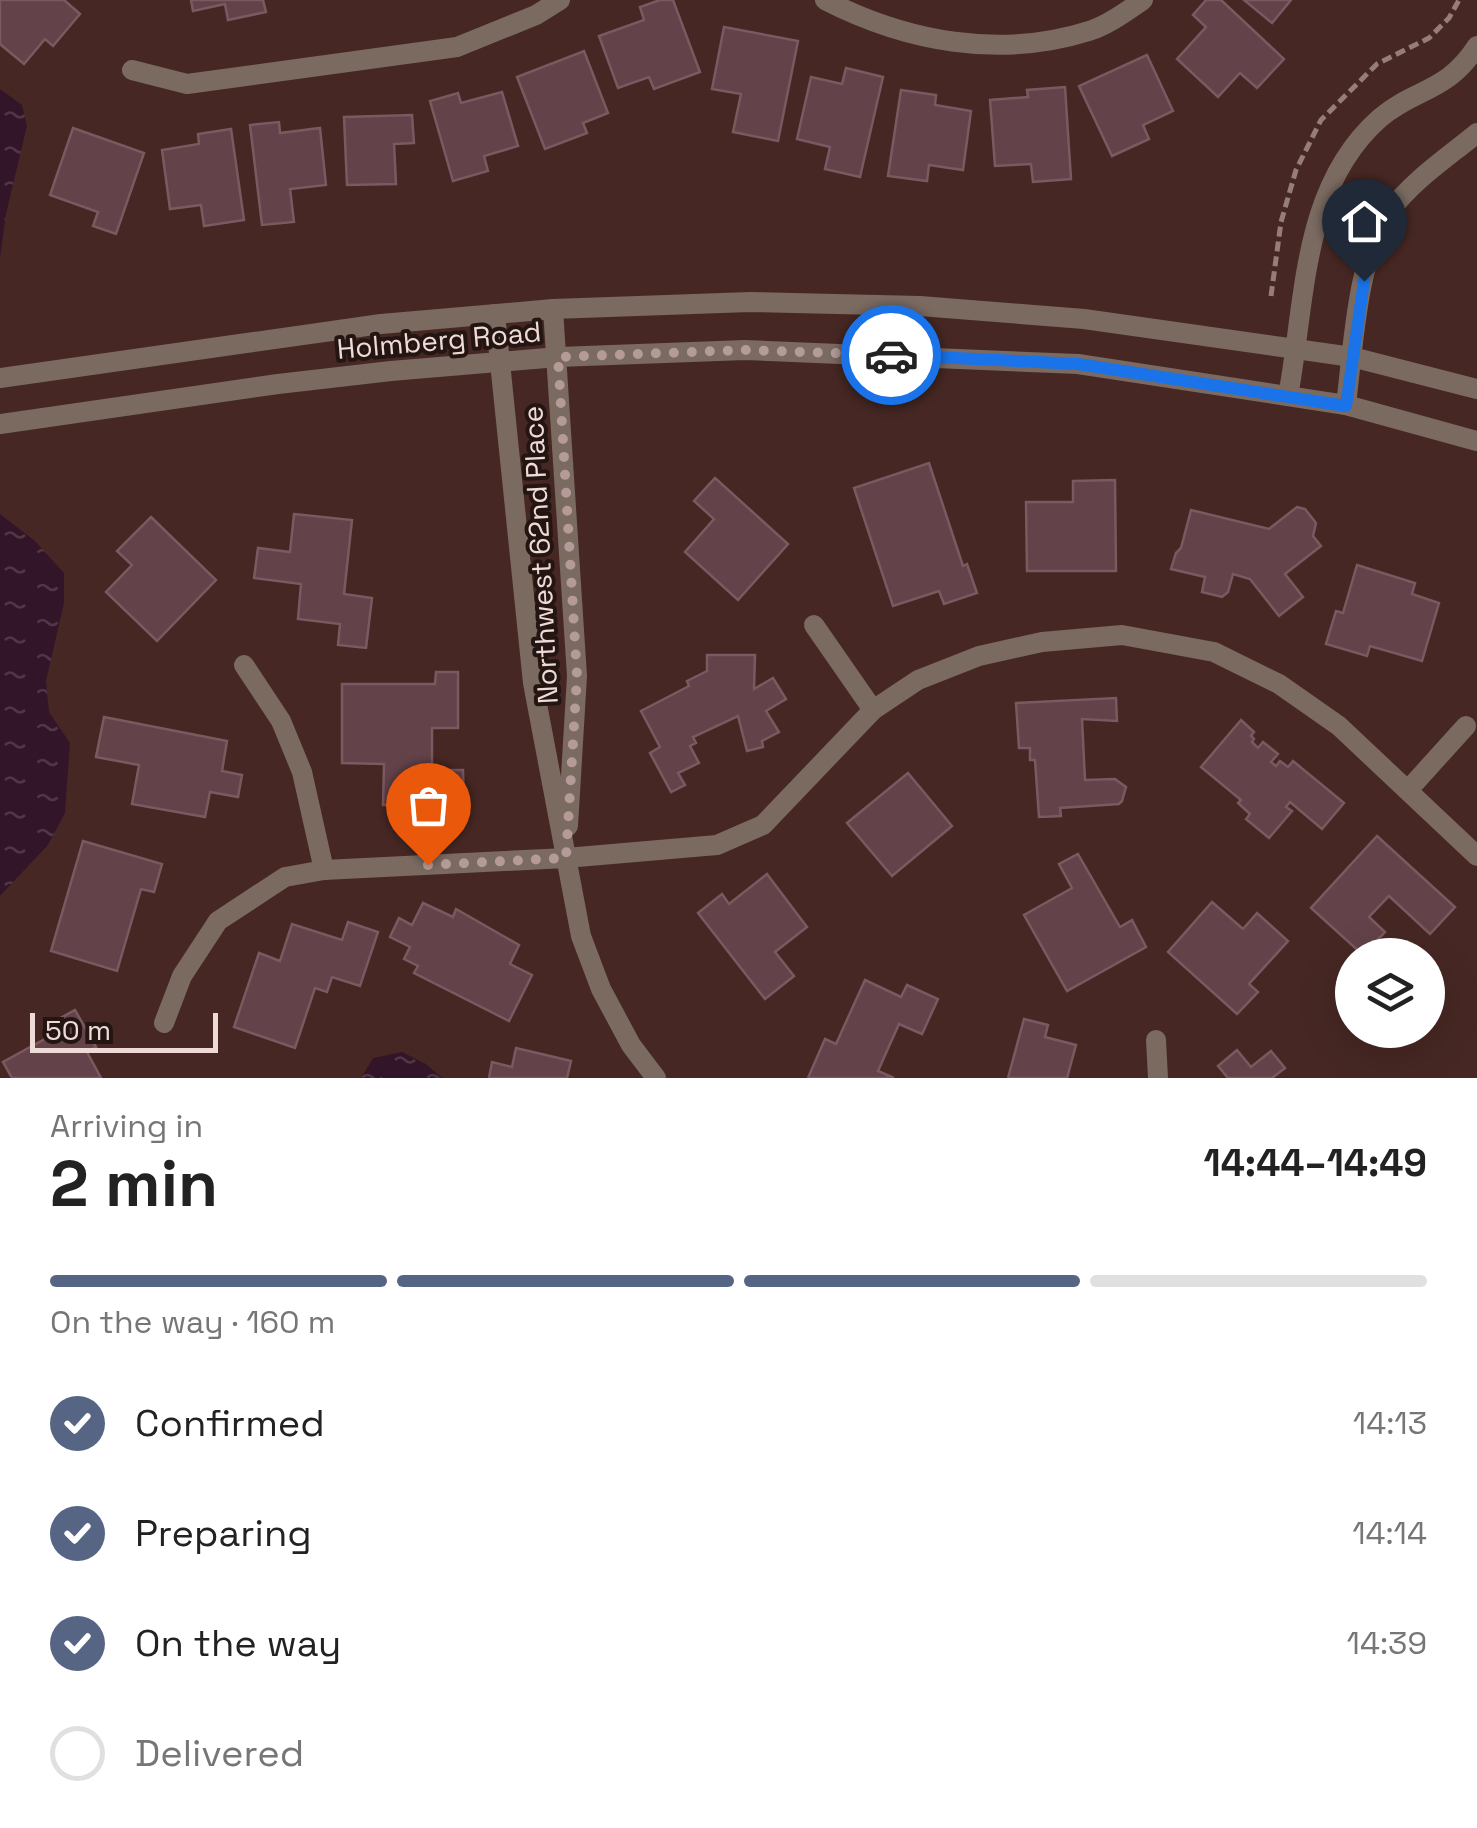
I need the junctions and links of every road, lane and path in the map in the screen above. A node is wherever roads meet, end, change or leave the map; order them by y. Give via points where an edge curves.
1 (560, 0) edge
2 (825, 0) edge
3 (1143, 0) edge
4 (1477, 46) edge
5 (132, 70) dead end
6 (1477, 133) edge
7 (553, 309) junction
8 (494, 314) junction
9 (1297, 348) junction
10 (558, 357) junction
11 (1352, 357) junction
12 (500, 361) junction
13 (0, 378) edge
14 (1477, 389) edge
15 (1288, 396) junction
16 (1346, 406) junction
17 (0, 424) edge
18 (1477, 441) edge
19 (814, 625) dead end
20 (244, 665) dead end
21 (874, 710) junction
22 (1466, 726) dead end
23 (1409, 790) junction
24 (1477, 856) edge
25 (566, 858) junction
26 (324, 870) junction
27 (164, 1024) dead end
28 (1156, 1040) dead end
29 (656, 1078) edge
30 (1158, 1078) edge

1 - 5 street via 458,47 187,84
2 - 3 street via 892,30 958,44 1027,45 1093,30
4 - 9 street via 1446,81 1383,115 1342,163 1315,225
6 - 11 street via 1409,190 1371,244
7 - 8 street, Holmberg Road
7 - 9 street, Holmberg Road via 750,302 920,306 1084,318
7 - 10 street, Northwest 62nd Place
8 - 12 street, Northwest 62nd Place
8 - 13 street, Holmberg Road
9 - 11 street, Holmberg Road
9 - 15 street
10 - 12 street, Holmberg Road
10 - 15 street, Holmberg Road via 745,350 1078,364
10 - 25 street, Northwest 62nd Place via 577,676
11 - 14 street, Holmberg Road
11 - 16 street
12 - 17 street, Holmberg Road
12 - 25 street, Northwest 62nd Place via 533,683
15 - 16 street, Holmberg Road
16 - 18 street, Holmberg Road
19 - 21 street
20 - 26 street via 302,772
21 - 23 street via 918,680 979,656 1122,635 1214,652 1278,684 1340,726
21 - 25 street via 763,825 717,844
22 - 23 street
23 - 24 street
25 - 26 street
25 - 29 street, Northwest 62nd Place via 581,936 601,989
26 - 27 street via 285,877 218,922 182,976
28 - 30 street

